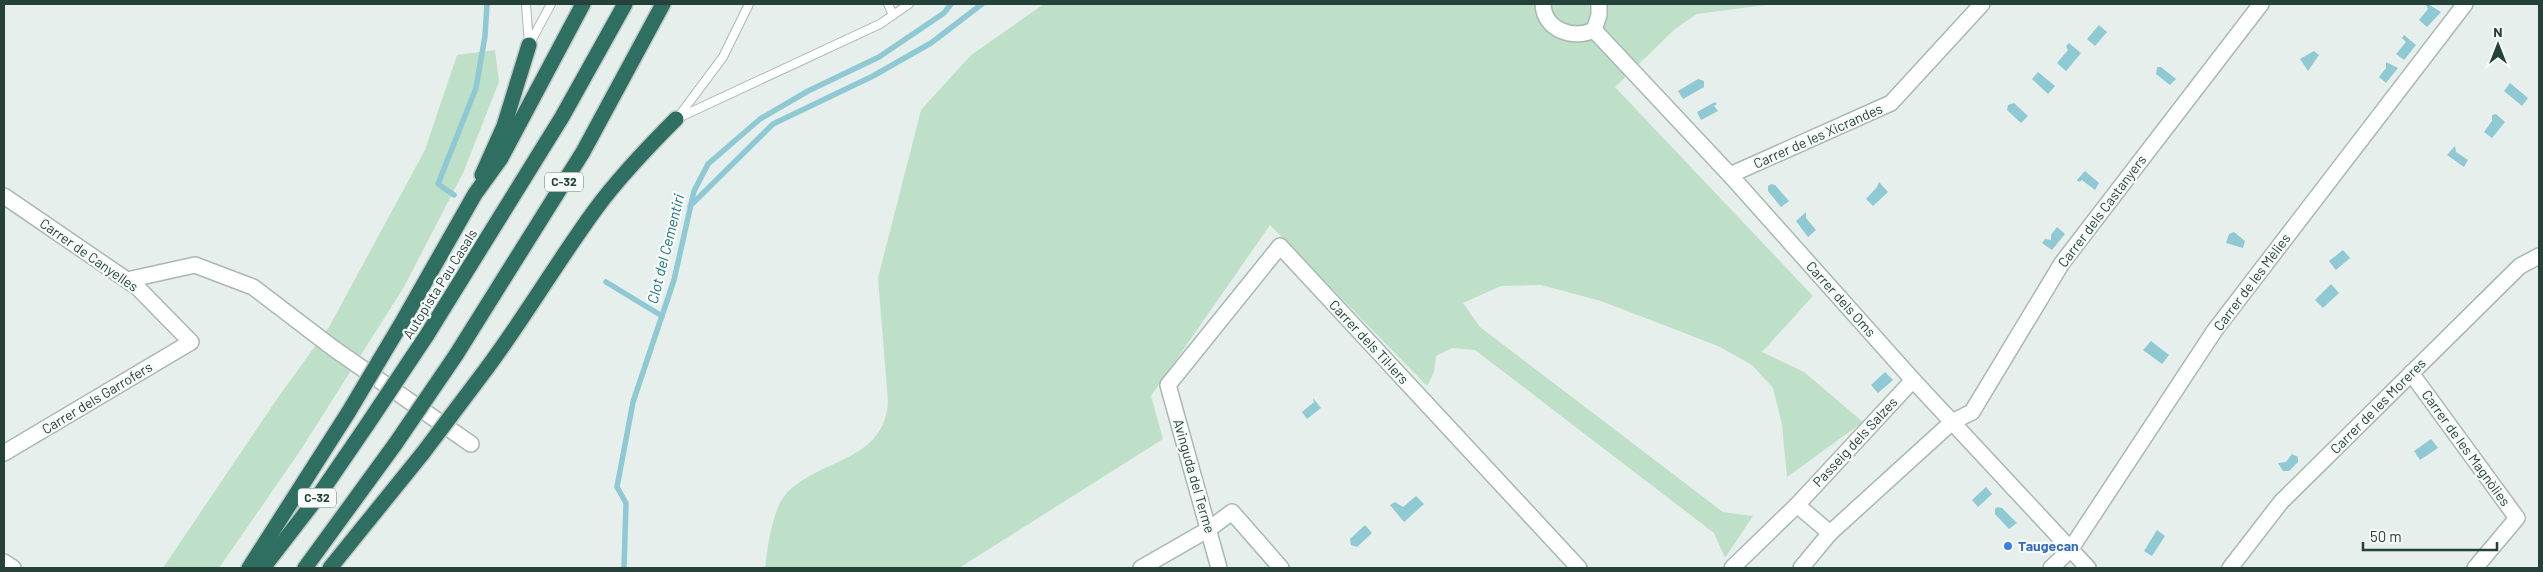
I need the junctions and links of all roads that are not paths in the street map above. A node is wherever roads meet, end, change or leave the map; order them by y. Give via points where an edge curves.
1 (526, 4) edge
2 (551, 4) edge
3 (583, 4) edge
4 (624, 4) edge
5 (663, 4) edge
6 (749, 4) edge
7 (888, 4) edge
8 (909, 4) edge
9 (1543, 4) edge
10 (1599, 4) edge
11 (1982, 4) edge
12 (2261, 4) edge
13 (2466, 4) edge
14 (893, 15) junction
15 (1594, 30) junction
16 (529, 45) junction
17 (676, 119) junction
18 (1730, 176) junction
19 (474, 194) junction
20 (4, 196) edge
21 (2539, 256) edge
22 (127, 280) junction
23 (190, 342) joint
24 (2411, 373) junction
25 (1913, 380) junction
26 (1168, 385) joint
27 (1952, 422) junction
28 (471, 444) dead end
29 (4, 454) edge
30 (1797, 505) junction
31 (1209, 529) junction
32 (1830, 533) junction
33 (2070, 550) junction
34 (4, 562) edge
35 (13, 568) edge
36 (248, 568) edge
37 (263, 568) edge
38 (305, 568) edge
39 (330, 568) edge
40 (1140, 568) edge
41 (1219, 568) edge
42 (1281, 568) edge
43 (1580, 568) edge
44 (1732, 568) edge
45 (1801, 568) edge
46 (2051, 568) edge
47 (2088, 568) edge
48 (2230, 568) edge
49 (2475, 568) edge

1 - 16 lane
2 - 16 lane
3 - 19 highway via 501,158
4 - 37 highway, Autopista Pau Casals / C-32, bridge via 562,117 428,335 316,498
5 - 38 highway, C-32, bridge via 582,152 456,355
6 - 17 lane via 723,56
7 - 14 lane
8 - 14 lane
9 - 15 street via 1550,25 1561,31 1583,35
10 - 15 street
11 - 18 street, Carrer de les Xicrandes via 1891,103
12 - 27 street, Carrer dels Castanyers via 2062,263 1972,412
13 - 33 street, Carrer de les Mèlies via 2215,330
14 - 17 lane
15 - 18 street, Carrer dels Oms
16 - 19 highway via 504,126
17 - 39 highway, bridge via 638,156 595,210 487,368 424,453
18 - 25 street, Carrer dels Oms
19 - 36 highway, bridge via 348,413
20 - 22 street, Carrer de Canyelles
21 - 24 street, Carrer de les Moreres via 2520,266
22 - 23 street, Carrer de Canyelles
22 - 28 street via 195,266 253,287 333,348
23 - 29 street, Carrer dels Garrofers
24 - 48 street, Carrer de les Moreres via 2281,502
24 - 49 street, Carrer de les Magnòlies via 2517,518
25 - 27 street, Carrer dels Oms
25 - 30 street, Passeig dels Salzes
26 - 31 street, Avinguda del Terme
26 - 43 street, Carrer dels Til·lers via 1280,246
27 - 32 street
27 - 33 street, Carrer dels Oms
30 - 32 street
30 - 44 street, Passeig dels Salzes
31 - 40 street
31 - 41 street, Avinguda del Terme
31 - 42 street via 1232,512
32 - 45 street
33 - 46 street, Carrer de les Mèlies
33 - 47 street, Carrer dels Oms
34 - 35 street

